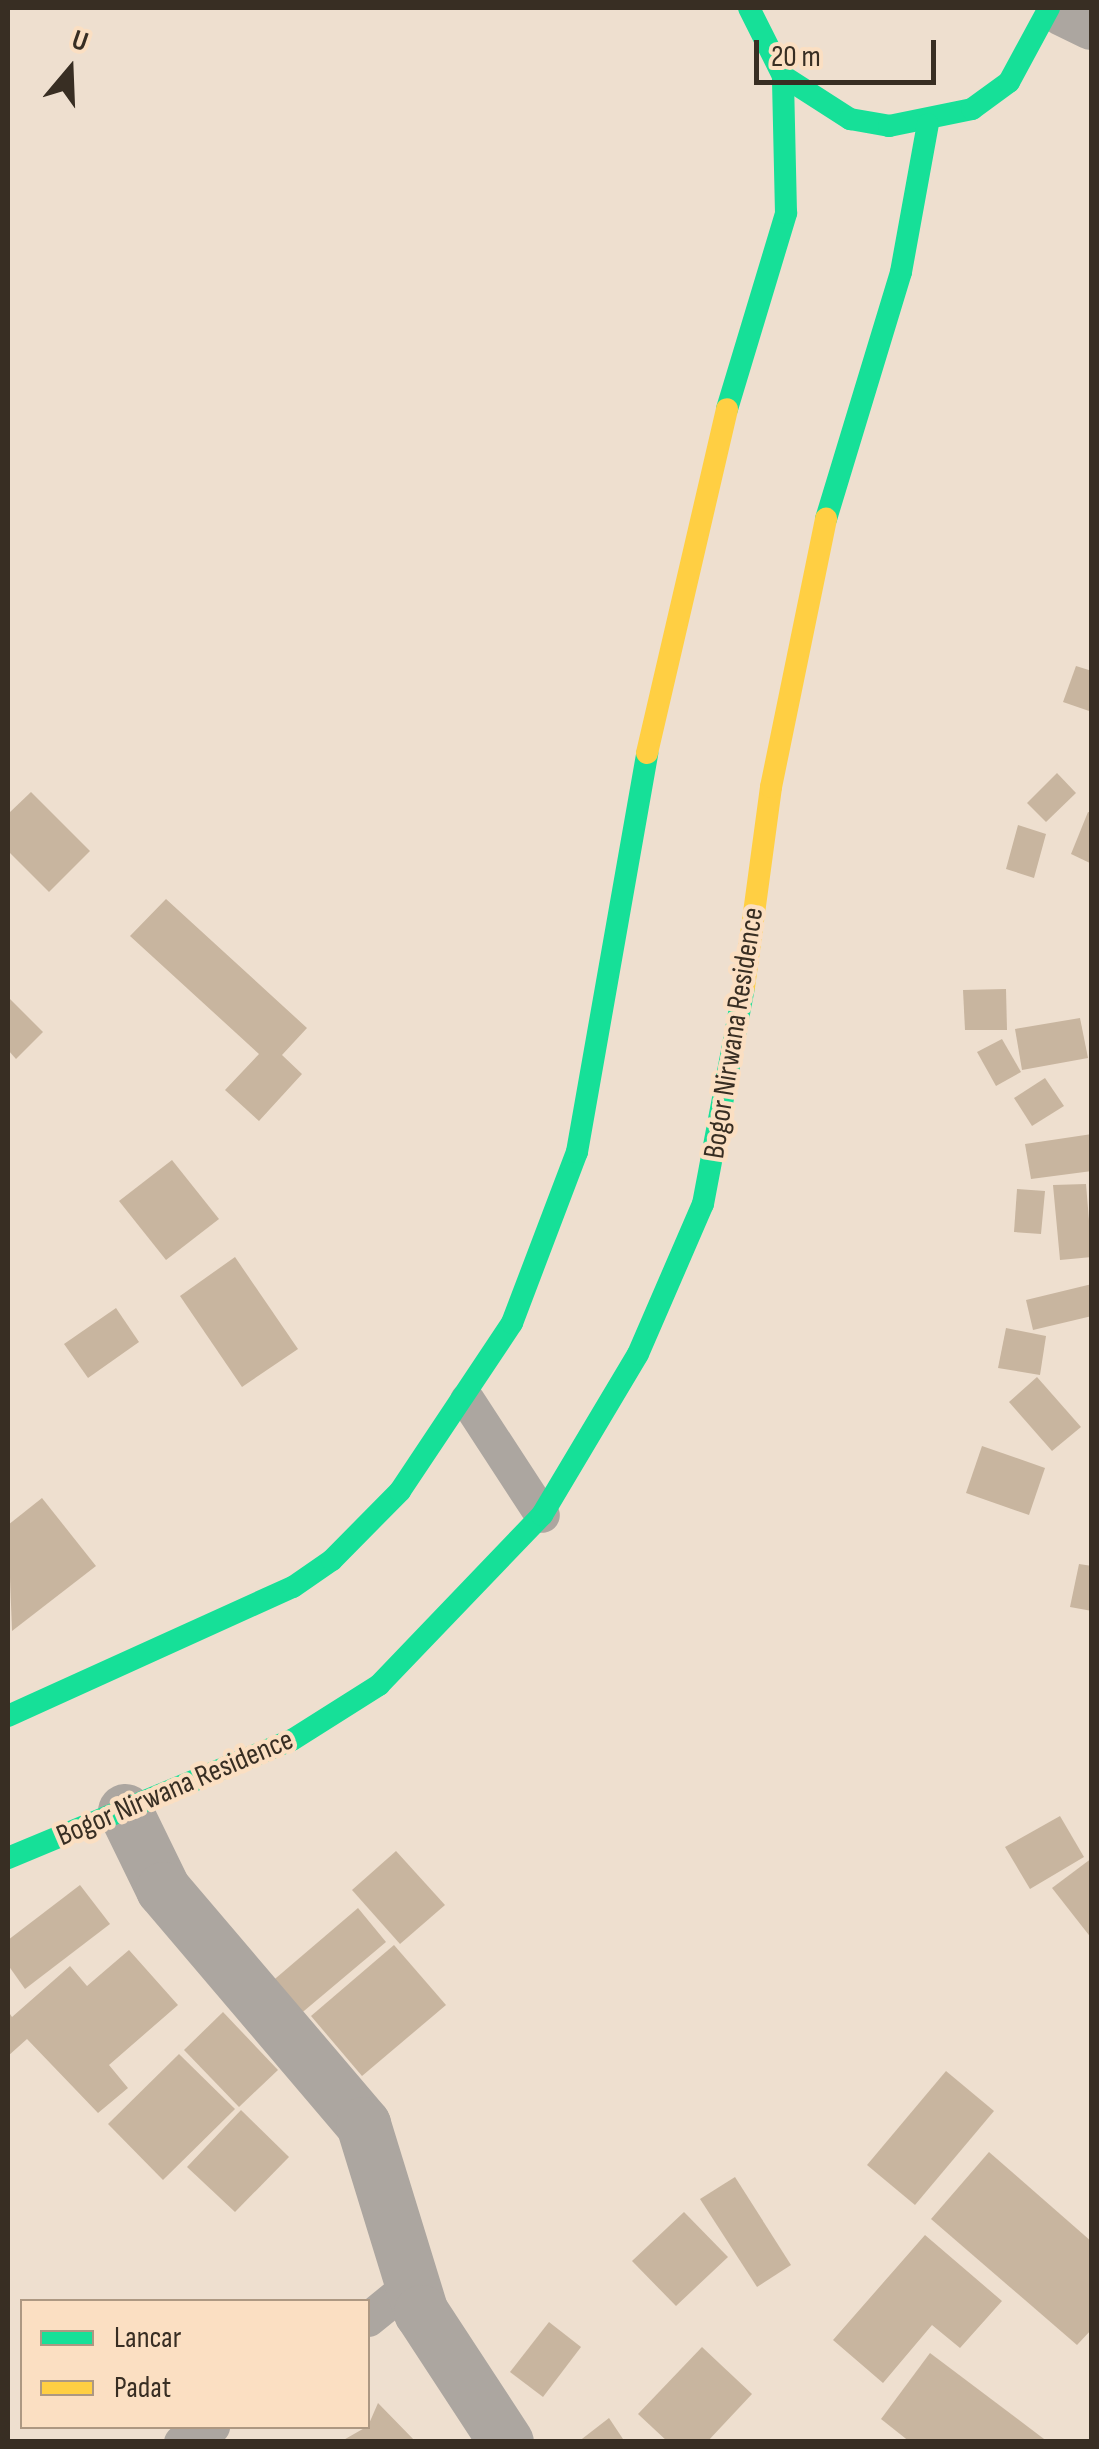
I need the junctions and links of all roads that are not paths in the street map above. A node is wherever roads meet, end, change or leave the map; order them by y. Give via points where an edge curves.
1 (749, 8) edge
2 (1049, 8) edge
3 (1063, 8) edge
4 (1092, 22) edge
5 (783, 76) junction
6 (928, 124) junction
7 (467, 1400) junction
8 (542, 1514) junction
9 (8, 1716) edge
10 (125, 1811) junction
11 (8, 1858) edge
12 (412, 2284) junction
13 (370, 2317) edge
14 (206, 2429) edge
15 (181, 2442) edge
16 (506, 2442) edge

1 - 5 street
2 - 6 street via 1008,82
3 - 4 street
5 - 6 street via 850,119
5 - 7 street via 786,212 708,474 660,684 577,1152 512,1323
6 - 8 street, Bogor Nirwana Residence via 901,272 826,519 704,1204 638,1354
7 - 8 lane
7 - 9 street via 400,1491 306,1578
8 - 10 street, Bogor Nirwana Residence via 379,1685 292,1740
10 - 11 street, Bogor Nirwana Residence
10 - 12 street via 163,1889 363,2124
12 - 13 lane
12 - 16 street
14 - 15 lane

